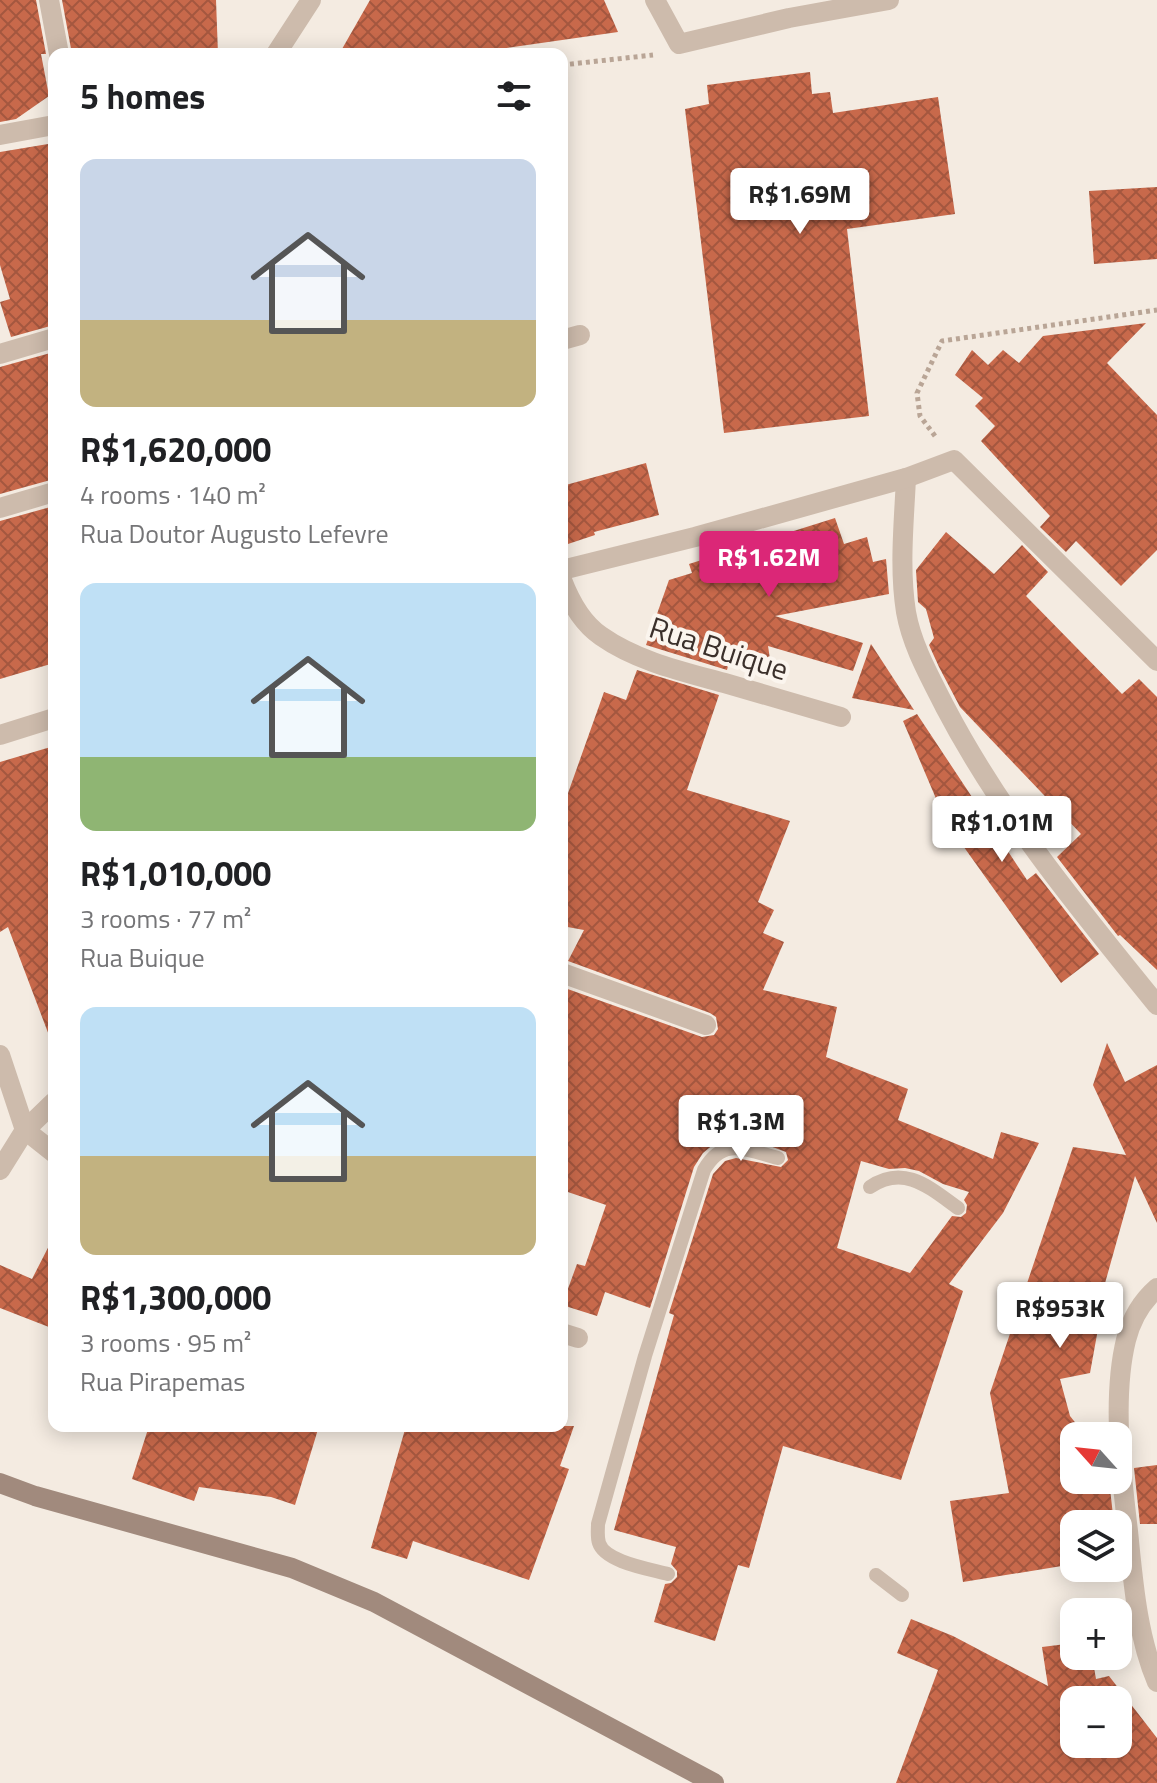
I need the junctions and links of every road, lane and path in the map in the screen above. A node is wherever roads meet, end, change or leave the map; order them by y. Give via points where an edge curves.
1 (49, 0) edge
2 (311, 0) edge
3 (655, 0) edge
4 (889, 0) edge
5 (829, 6) edge
6 (679, 44) junction
7 (58, 48) edge
8 (280, 48) edge
9 (568, 64) edge
10 (48, 126) edge
11 (0, 135) edge
12 (1157, 310) edge
13 (48, 340) edge
14 (0, 354) edge
15 (954, 460) junction
16 (906, 478) junction
17 (48, 494) edge
18 (0, 508) edge
19 (568, 569) edge
20 (568, 595) edge
21 (1157, 661) edge
22 (841, 717) dead end
23 (48, 720) edge
24 (0, 735) edge
25 (568, 975) edge
26 (1157, 1005) edge
27 (706, 1025) dead end
28 (0, 1055) edge
29 (48, 1108) edge
30 (25, 1130) junction
31 (48, 1148) edge
32 (778, 1158) dead end
33 (0, 1170) edge
34 (870, 1187) dead end
35 (958, 1208) dead end
36 (1157, 1288) edge
37 (0, 1483) edge
38 (668, 1574) dead end
39 (876, 1575) dead end
40 (902, 1595) dead end
41 (1157, 1682) edge
42 (714, 1783) edge

1 - 7 street
2 - 8 street
3 - 6 street
4 - 5 street
5 - 6 street
6 - 9 path via 668,53
10 - 11 street
12 - 15 path via 942,341 917,393 920,416
13 - 14 street
15 - 16 street
15 - 21 street
16 - 19 street
16 - 26 street via 902,576 906,614 924,666 1017,826
17 - 18 street
20 - 22 street, Rua Buique via 599,635 621,647 692,675
23 - 24 street
25 - 27 street
28 - 30 street
29 - 30 street
30 - 31 street
30 - 33 street
32 - 38 lane via 737,1147 711,1158 704,1170 598,1524 603,1551
34 - 35 lane via 897,1175 917,1181
36 - 41 street via 1134,1317 1120,1392 1120,1463 1133,1578
37 - 42 main road via 292,1568 360,1596
39 - 40 lane

